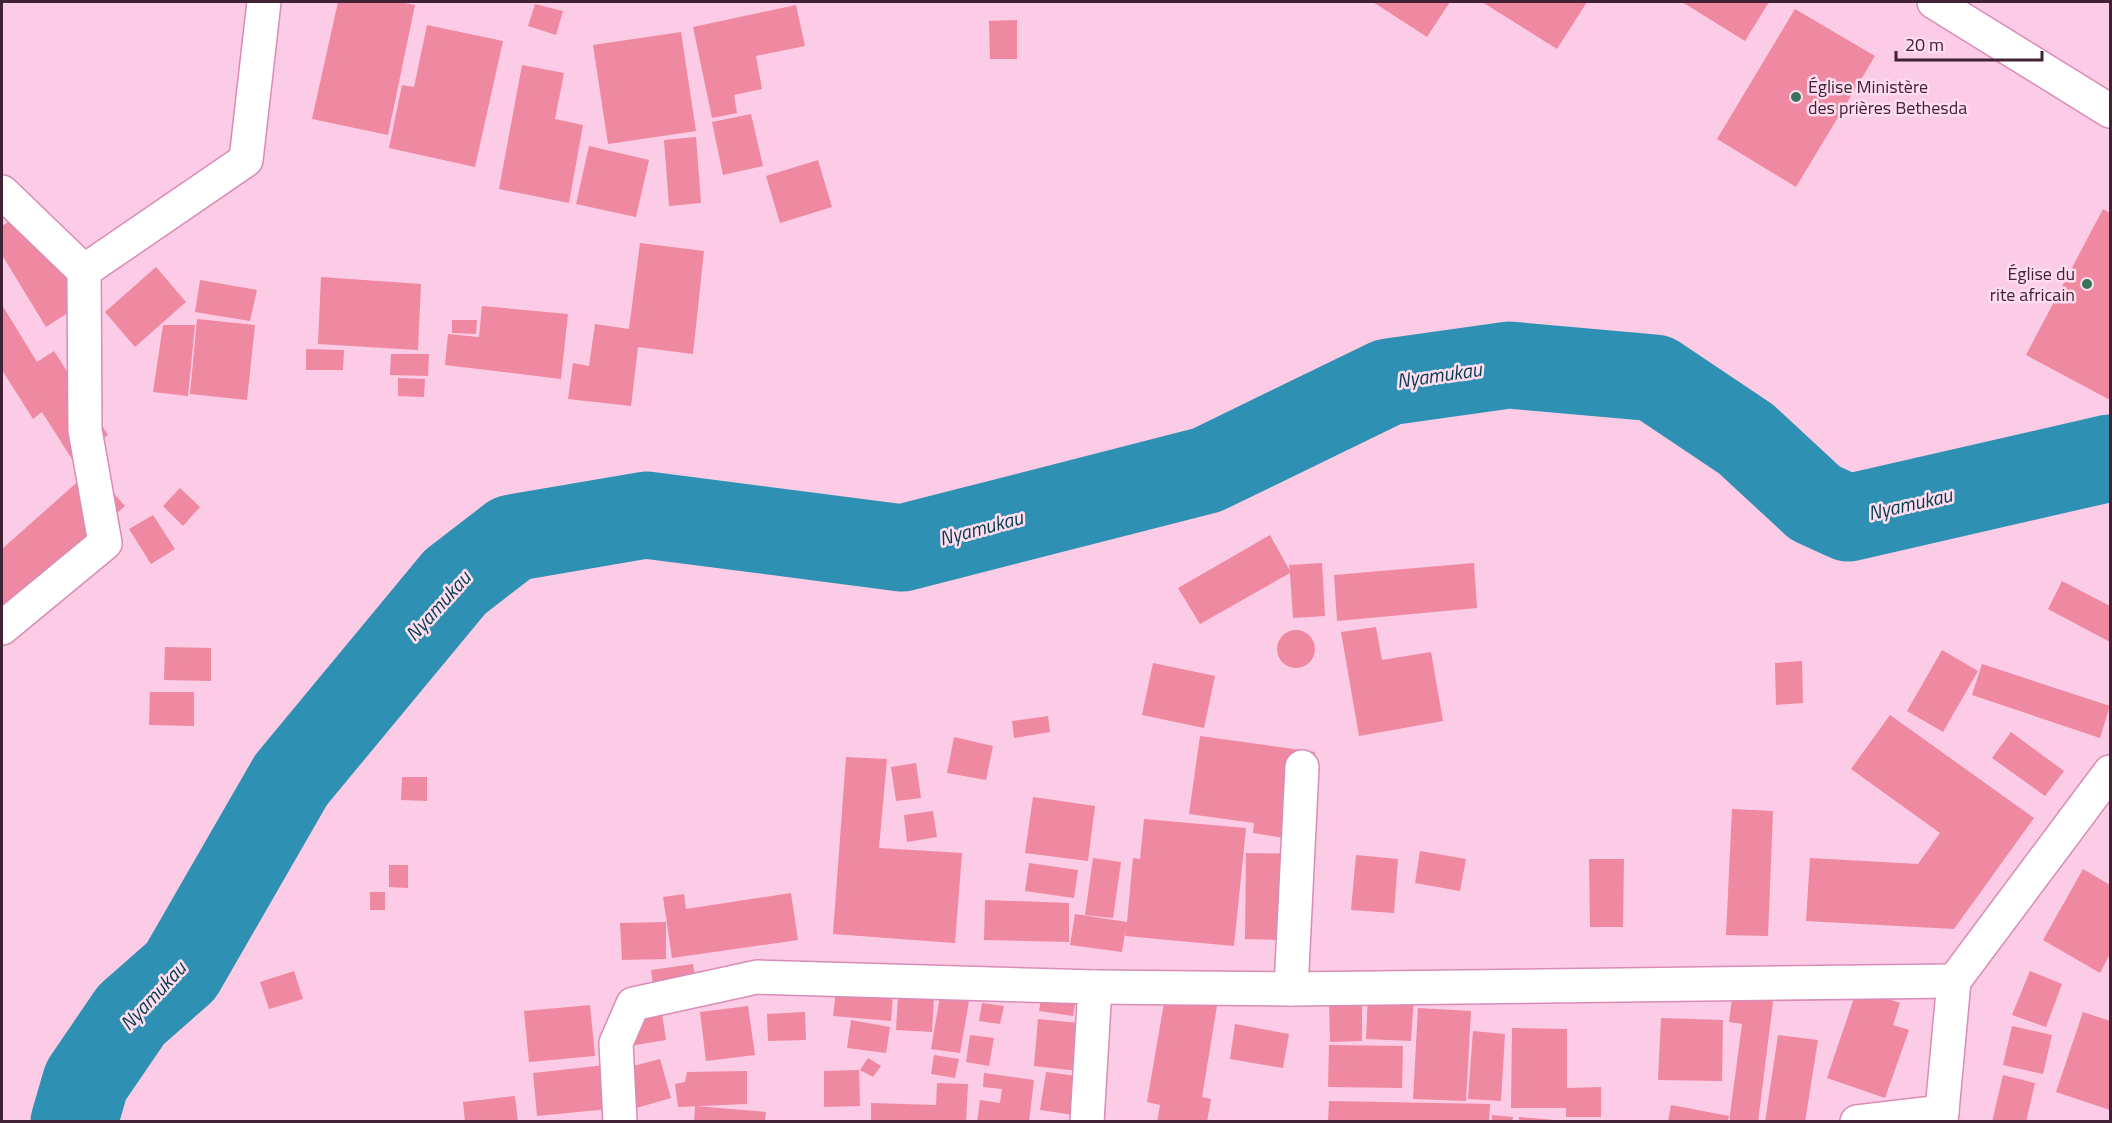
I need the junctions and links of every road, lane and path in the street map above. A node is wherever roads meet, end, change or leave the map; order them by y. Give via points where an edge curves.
1 (264, 2) edge
2 (1934, 2) edge
3 (2110, 111) edge
4 (2, 192) edge
5 (84, 271) junction
6 (2, 627) edge
7 (1302, 767) dead end
8 (2110, 772) edge
9 (1954, 981) junction
10 (1095, 987) junction
11 (1291, 989) junction
12 (1942, 1117) edge
13 (620, 1122) edge
14 (1087, 1122) edge
15 (1857, 1122) edge

1 - 5 street via 246,160
2 - 3 street
4 - 5 street
5 - 6 street via 85,430 105,543
7 - 11 street
8 - 9 street
9 - 11 street
9 - 12 street
10 - 11 street
10 - 13 street via 757,977 633,1004 616,1043
10 - 14 street
12 - 15 street

